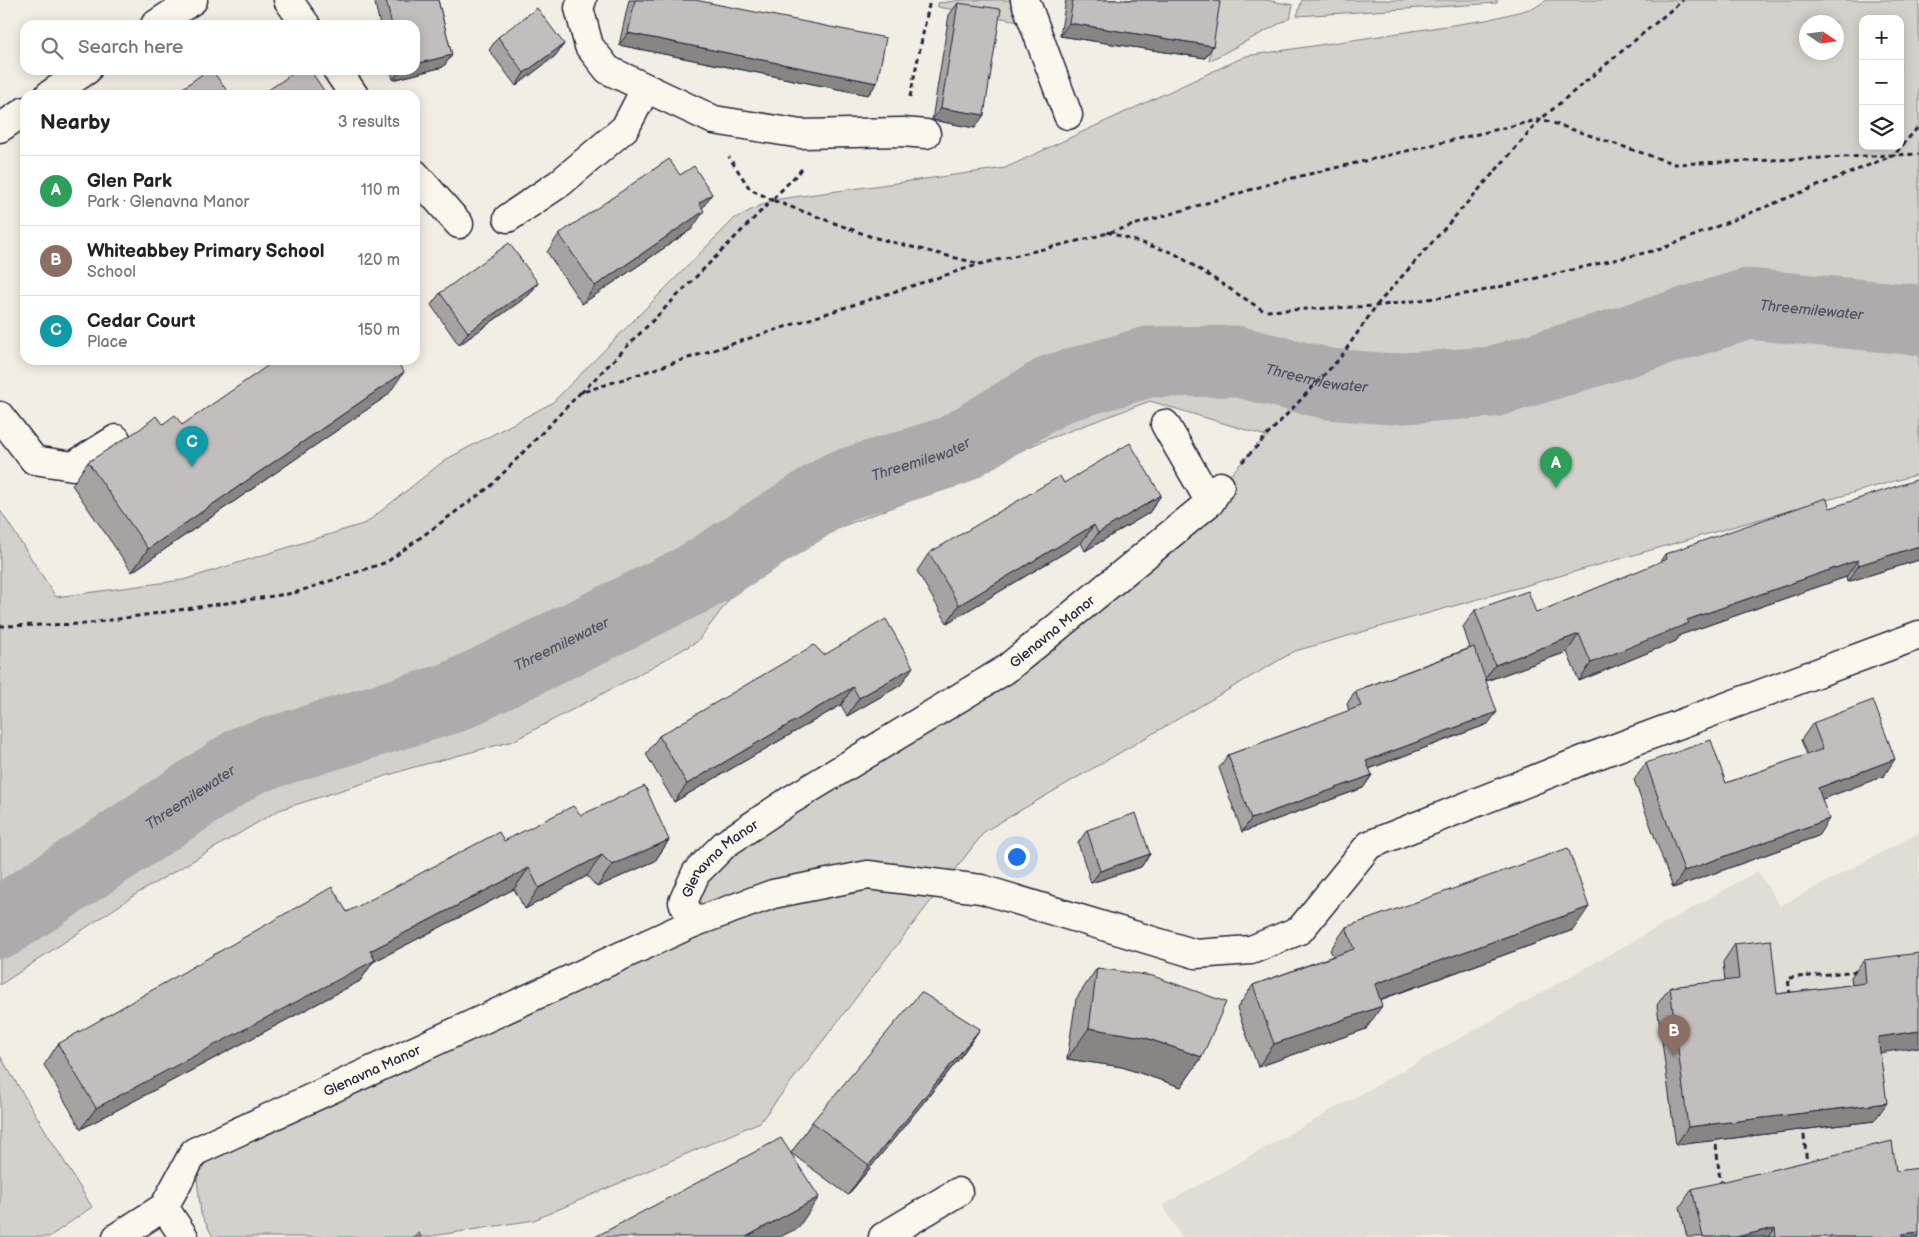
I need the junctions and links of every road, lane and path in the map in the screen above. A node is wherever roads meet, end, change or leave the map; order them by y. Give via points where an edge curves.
1 (193, 0) edge
2 (288, 0) edge
3 (582, 0) edge
4 (930, 0) edge
5 (1025, 0) edge
6 (1683, 0) edge
7 (163, 20) edge
8 (302, 20) edge
9 (80, 75) edge
10 (340, 75) edge
11 (646, 88) junction
12 (57, 90) edge
13 (351, 90) edge
14 (1068, 115) dead end
15 (1541, 118) junction
16 (1919, 126) edge
17 (915, 133) joint
18 (801, 134) junction
19 (726, 152) dead end
20 (1919, 154) edge
21 (1894, 155) junction
22 (420, 180) edge
23 (772, 200) junction
24 (508, 218) dead end
25 (459, 224) dead end
26 (1106, 232) junction
27 (980, 264) junction
28 (1376, 306) junction
29 (580, 393) junction
30 (0, 416) edge
31 (1165, 424) dead end
32 (1267, 436) dead end
33 (116, 439) dead end
34 (0, 626) edge
35 (1919, 635) edge
36 (693, 923) junction
37 (1863, 971) edge
38 (1790, 996) edge
39 (1802, 1116) edge
40 (1715, 1134) edge
41 (1807, 1165) edge
42 (1725, 1187) edge
43 (958, 1192) dead end
44 (164, 1207) junction
45 (118, 1237) edge
46 (184, 1237) edge
47 (883, 1237) edge

1 - 7 street
2 - 8 street
3 - 11 street via 579,8 590,46 608,70
4 - 17 path
5 - 14 street
6 - 15 path
9 - 12 street
10 - 13 street
11 - 18 street via 714,120
11 - 24 street via 625,128 560,184
15 - 21 path via 1675,164
15 - 26 path via 1276,182
15 - 28 path
16 - 21 path
17 - 18 street
18 - 23 path via 801,148 807,164
19 - 23 path via 750,189
20 - 21 path
21 - 28 path via 1661,250 1473,293
22 - 25 street
23 - 27 path via 872,237
23 - 29 path
26 - 27 path via 1094,238
26 - 28 path via 1174,253 1264,311
27 - 29 path
28 - 32 path via 1340,358
29 - 34 path via 491,486 387,562 294,593 84,624
30 - 33 street via 34,460 73,466
31 - 36 street, Glenavna Manor via 1215,494 1005,670 725,844 696,873 683,902
35 - 36 street via 1586,759 1369,845 1300,930 1251,950 1196,954 981,889 868,875 773,894
36 - 44 street, Glenavna Manor via 194,1152
37 - 38 path via 1788,978
39 - 41 path
40 - 42 path via 1720,1180
43 - 47 street
44 - 45 street, Glenavna Manor
44 - 46 street

